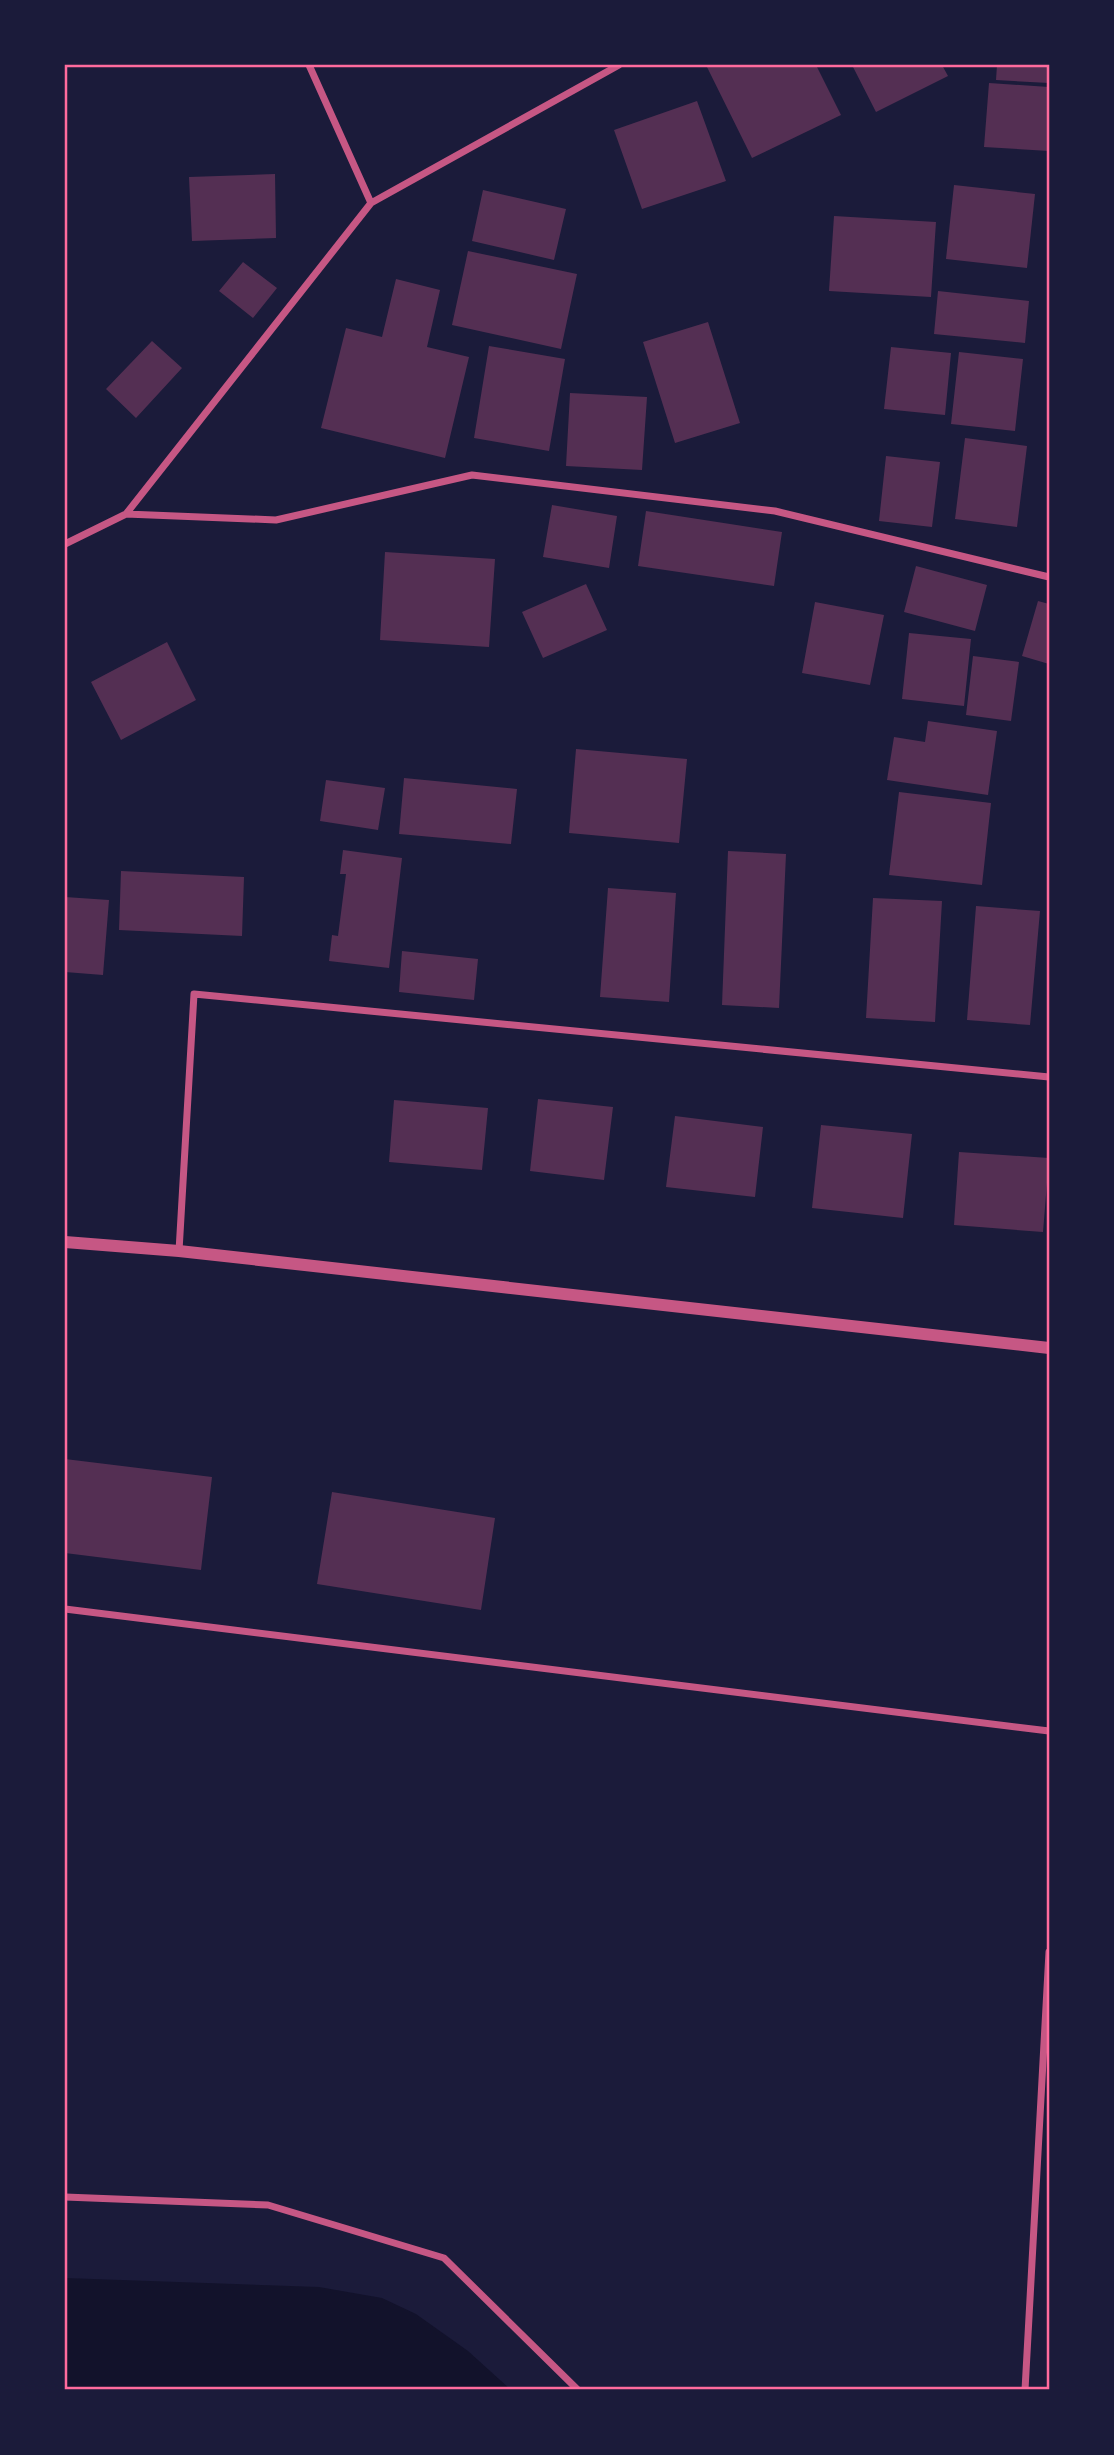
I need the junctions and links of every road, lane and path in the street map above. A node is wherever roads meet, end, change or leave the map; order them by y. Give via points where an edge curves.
1 (309, 65) edge
2 (619, 65) edge
3 (371, 204) junction
4 (126, 514) junction
5 (65, 544) edge
6 (1049, 577) edge
7 (1049, 1077) edge
8 (65, 1242) edge
9 (179, 1251) junction
10 (1049, 1348) edge
11 (65, 1609) edge
12 (1049, 1731) edge
13 (1049, 1952) edge
14 (65, 2197) edge
15 (578, 2390) edge
16 (1025, 2390) edge

1 - 3 street
2 - 3 street
3 - 4 street
4 - 5 street
4 - 6 street via 276,520 472,475 775,511
7 - 9 street via 194,994
8 - 9 street
9 - 10 street
11 - 12 street
13 - 16 street
14 - 15 street via 268,2205 444,2258

